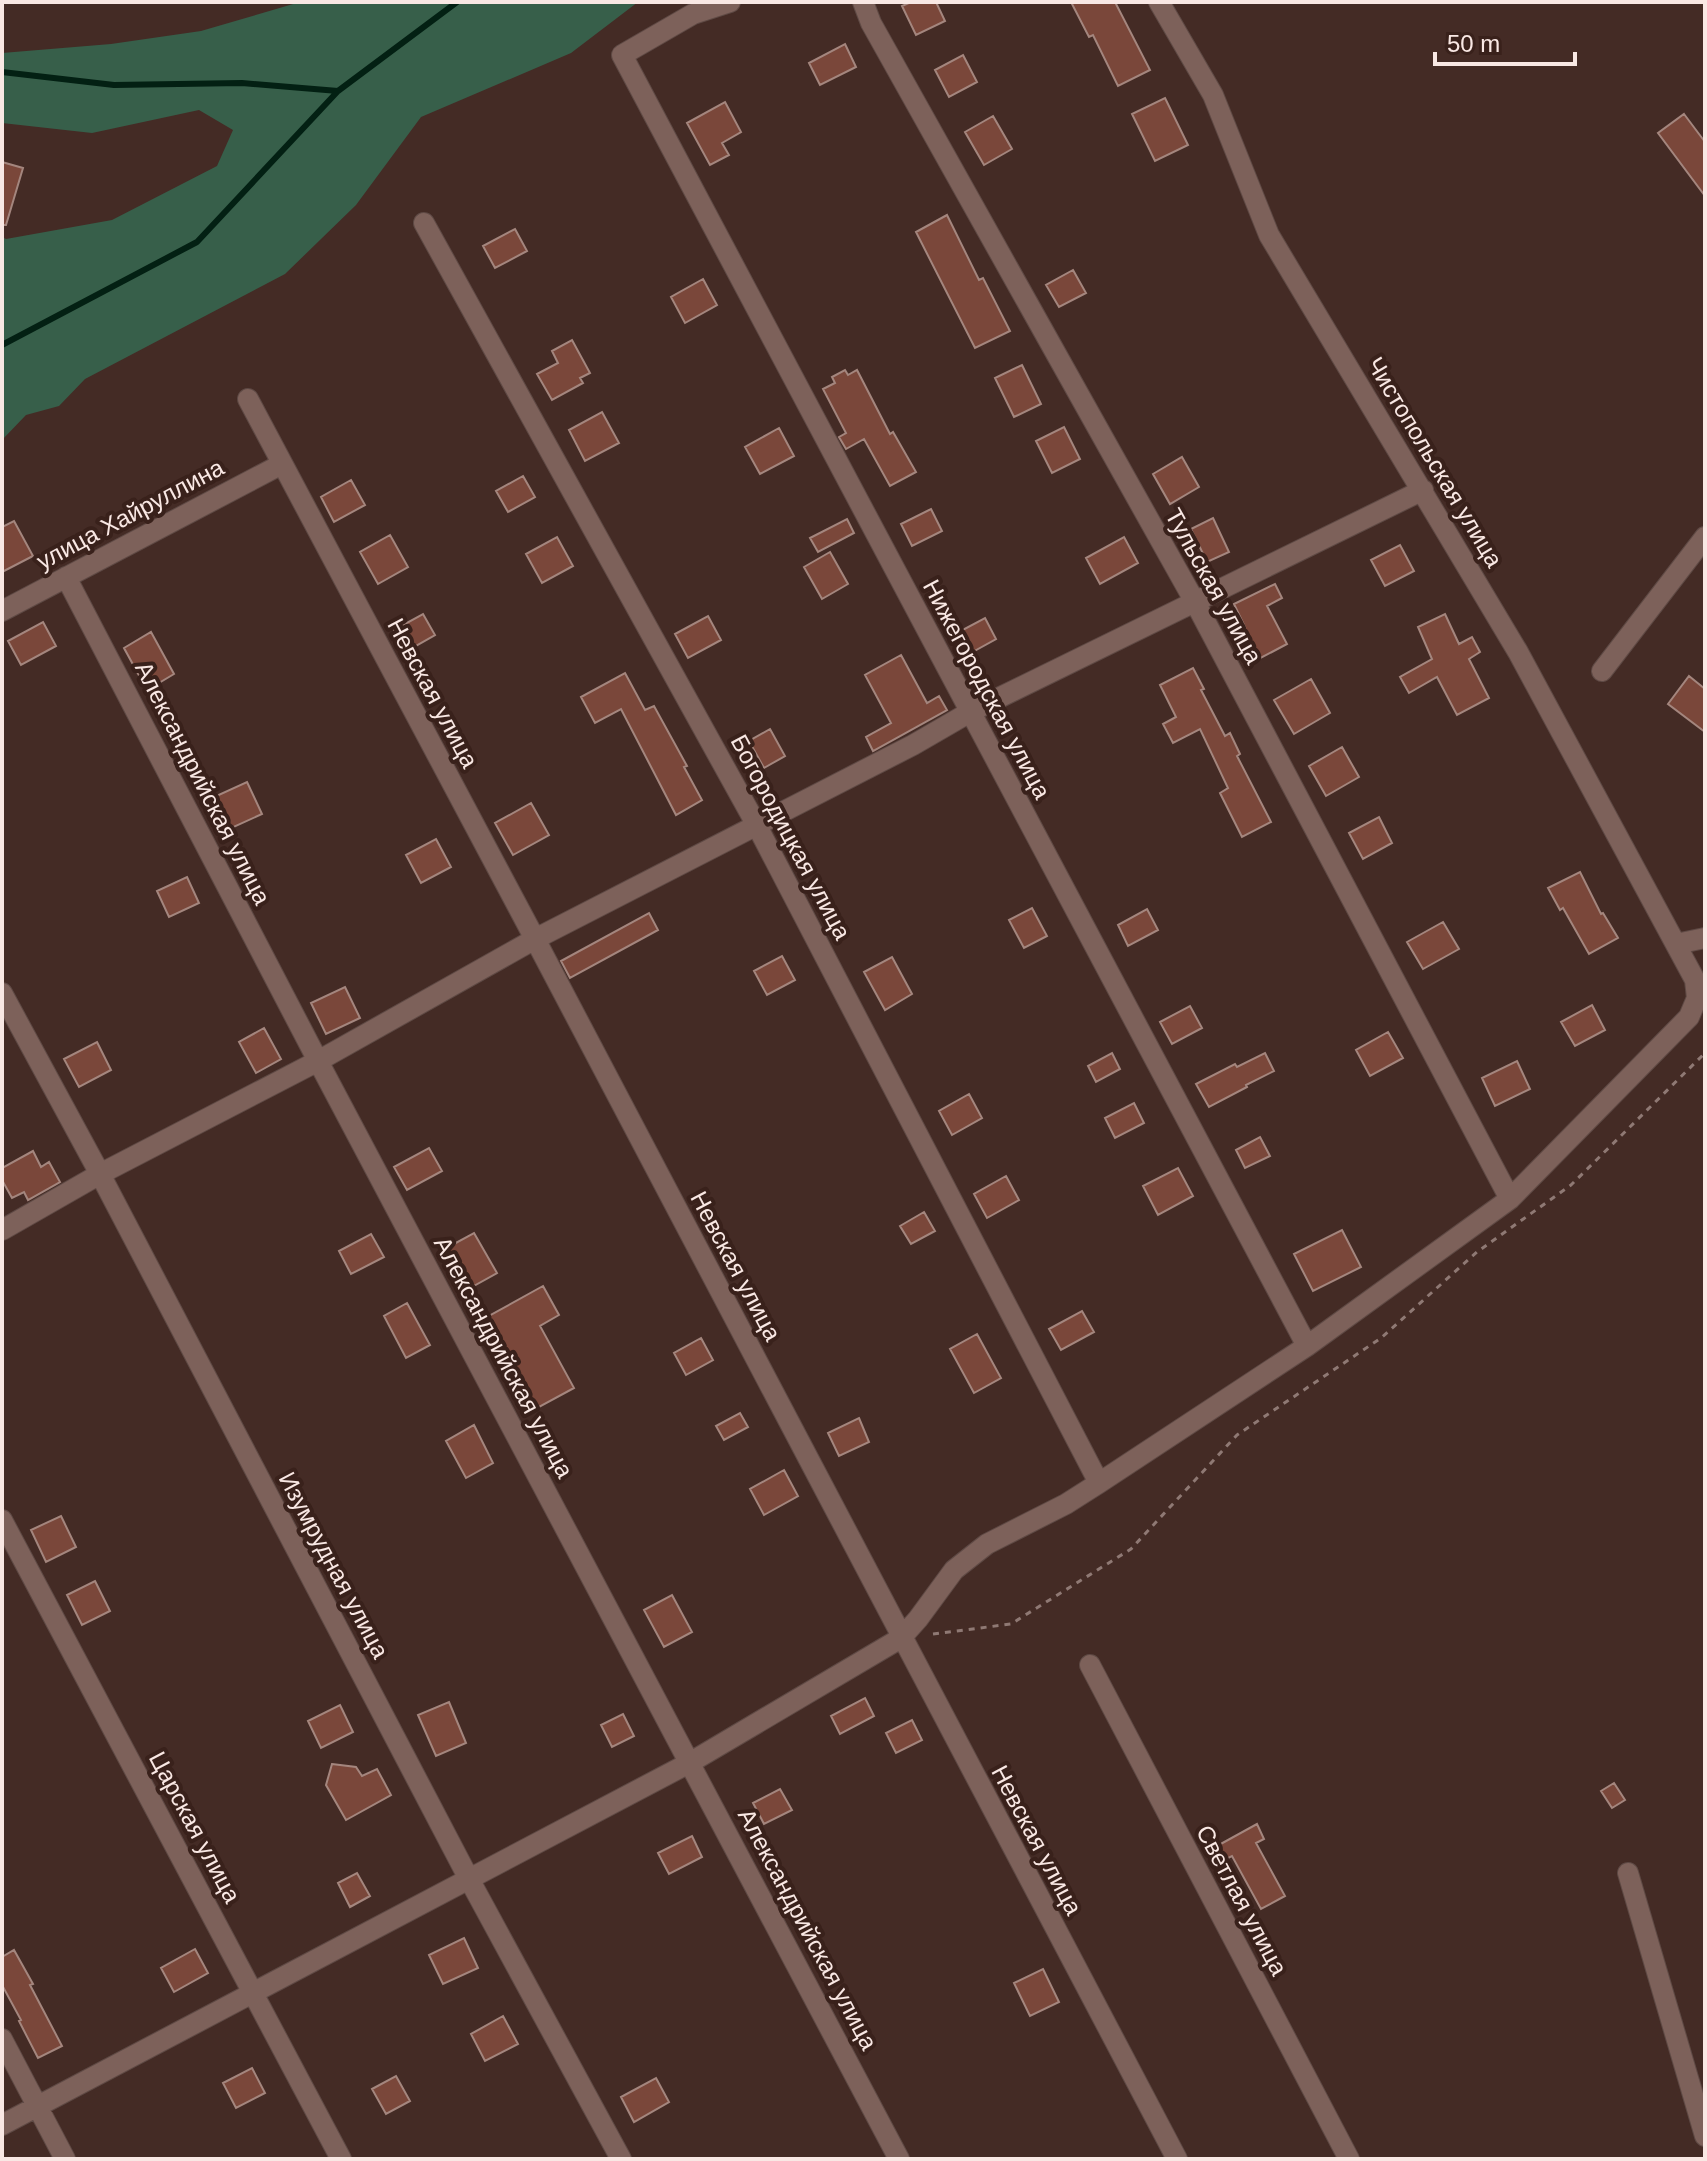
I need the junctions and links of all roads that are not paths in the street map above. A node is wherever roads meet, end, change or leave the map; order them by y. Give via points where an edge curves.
1 (730, 2) edge
2 (863, 2) edge
3 (1159, 2) edge
4 (424, 223) dead end
5 (248, 399) dead end
6 (282, 464) junction
7 (1423, 490) junction
8 (1705, 537) edge
9 (66, 577) junction
10 (1195, 602) junction
11 (2, 611) edge
12 (1602, 671) dead end
13 (970, 712) junction
14 (756, 824) junction
15 (1705, 938) edge
16 (535, 939) junction
17 (1676, 944) junction
18 (2, 993) edge
19 (318, 1061) junction
20 (100, 1174) junction
21 (1510, 1199) junction
22 (2, 1230) edge
23 (1307, 1346) junction
24 (1099, 1483) junction
25 (2, 1520) edge
26 (901, 1638) junction
27 (1090, 1665) dead end
28 (691, 1762) junction
29 (1628, 1873) dead end
30 (469, 1879) junction
31 (253, 1993) junction
32 (2, 2039) edge
33 (37, 2105) junction
34 (2, 2125) edge
35 (1705, 2136) edge
36 (65, 2159) edge
37 (341, 2159) edge
38 (621, 2159) edge
39 (899, 2159) edge
40 (1177, 2159) edge
41 (1349, 2159) edge

1 - 13 street, Нижегородская улица via 693,14 622,55
2 - 10 street, Тульская улица
3 - 7 street, Чистопольская улица via 1213,95 1269,235
4 - 14 street, Богородицкая улица
5 - 6 street, Невская улица
6 - 9 street, улица Хайруллина
6 - 16 street, Невская улица
7 - 10 street
7 - 17 street, Чистопольская улица via 1518,652
8 - 12 street
9 - 11 street, улица Хайруллина
9 - 19 street, Александрийская улица
10 - 13 street
10 - 21 street, Тульская улица
13 - 14 street
13 - 23 street, Нижегородская улица
14 - 16 street
14 - 24 street, Богородицкая улица
15 - 17 street
16 - 19 street
16 - 26 street, Невская улица
17 - 21 street, Чистопольская улица via 1695,980 1697,998 1689,1017
18 - 20 street, Изумрудная улица
19 - 20 street
19 - 28 street, Александрийская улица
20 - 22 street
20 - 30 street, Изумрудная улица
21 - 23 street, Чистопольская улица
23 - 24 street, Чистопольская улица
24 - 26 street, Чистопольская улица via 987,1544 954,1570
25 - 31 street, Царская улица
26 - 28 street, Чистопольская улица
26 - 40 street, Невская улица
27 - 41 street, Светлая улица
28 - 30 street, Чистопольская улица
28 - 39 street, Александрийская улица
29 - 35 street
30 - 31 street, Чистопольская улица
30 - 38 street, Изумрудная улица
31 - 33 street, Чистопольская улица
31 - 37 street, Царская улица
32 - 33 street
33 - 34 street, Чистопольская улица
33 - 36 street

